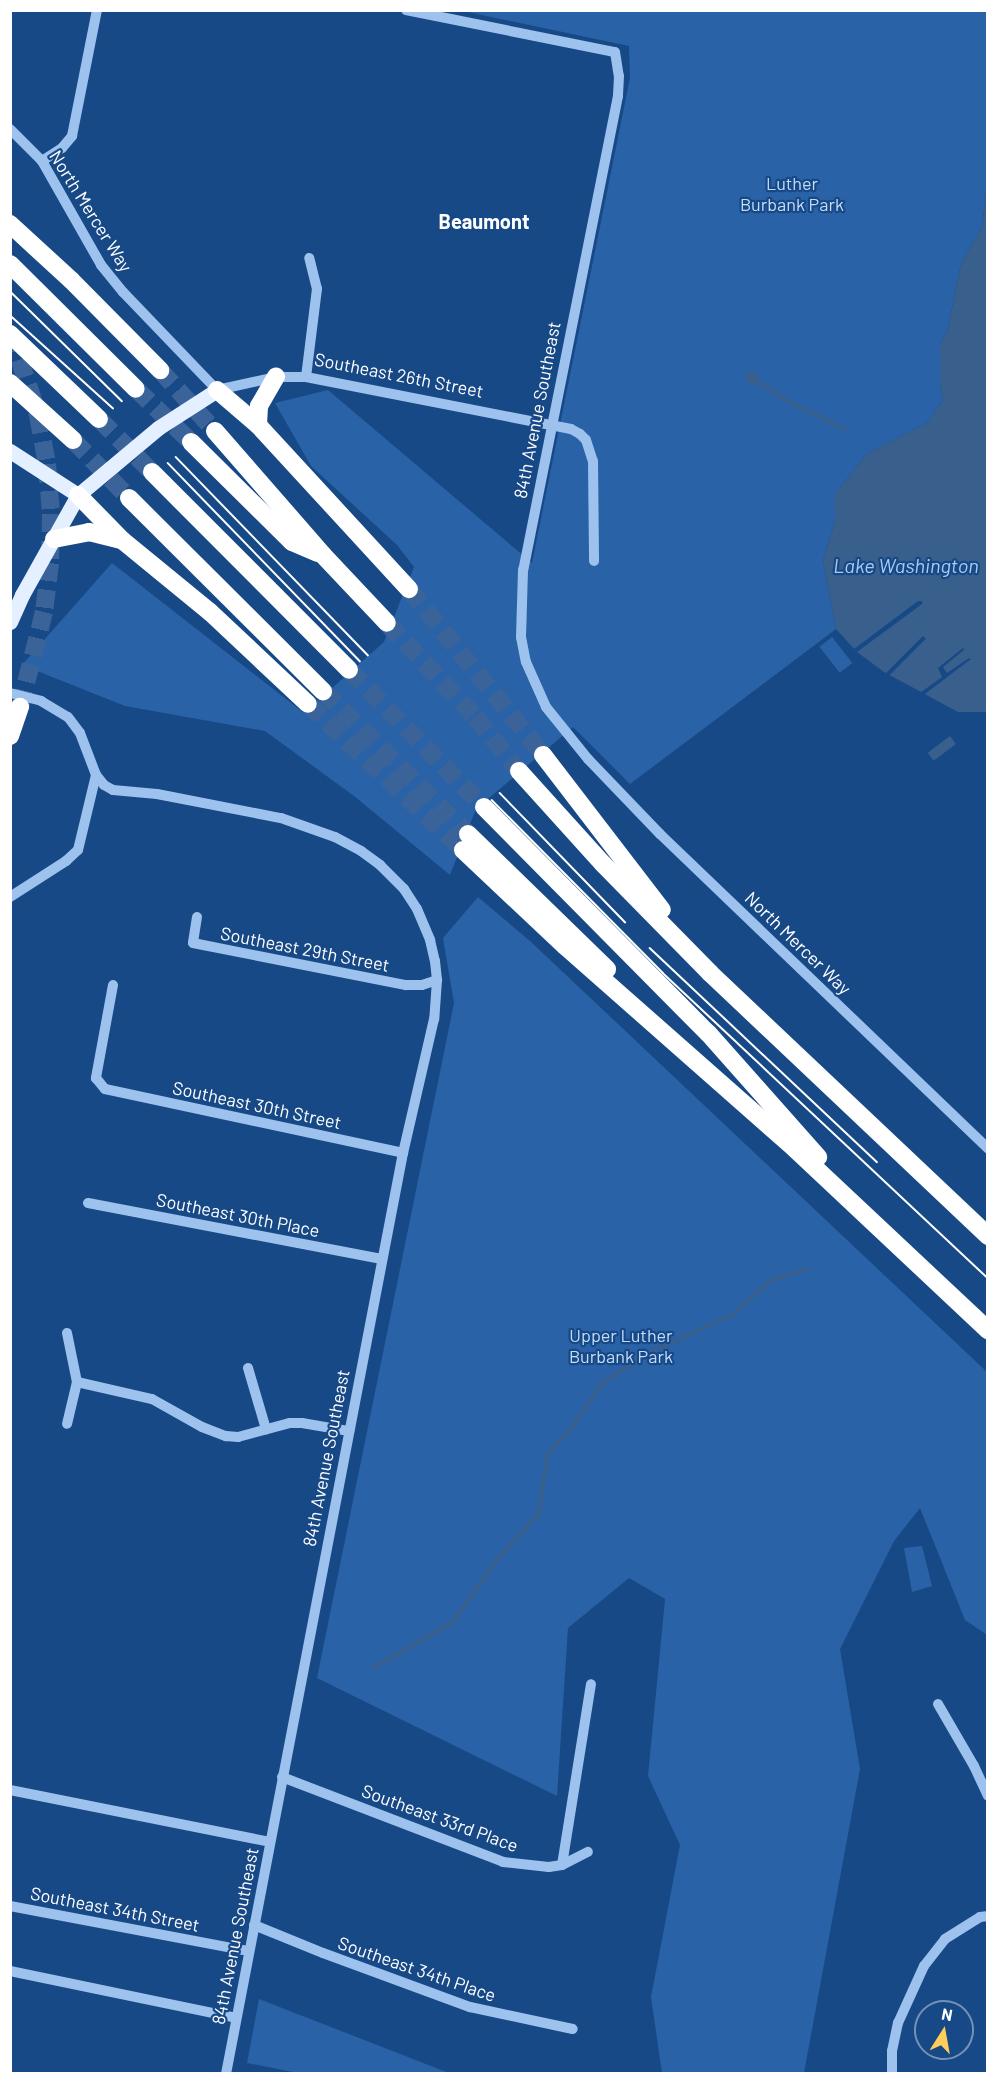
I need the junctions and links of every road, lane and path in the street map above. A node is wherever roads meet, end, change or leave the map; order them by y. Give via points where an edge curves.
1 (97, 10) edge
2 (406, 10) edge
3 (10, 129) edge
4 (42, 161) junction
5 (10, 224) edge
6 (309, 258) dead end
7 (10, 264) edge
8 (10, 334) edge
9 (160, 369) tunnel mouth
10 (276, 377) junction
11 (306, 377) junction
12 (10, 383) edge
13 (136, 388) tunnel mouth
14 (217, 390) junction
15 (99, 419) tunnel mouth
16 (258, 425) junction
17 (550, 425) junction
18 (215, 431) tunnel mouth
19 (73, 441) tunnel mouth
20 (191, 442) tunnel mouth
21 (10, 451) edge
22 (152, 472) tunnel mouth
23 (78, 495) junction
24 (129, 498) tunnel mouth
25 (54, 539) junction
26 (122, 540) junction
27 (323, 555) junction
28 (594, 561) dead end
29 (409, 589) tunnel mouth
30 (10, 621) edge
31 (387, 623) tunnel mouth
32 (349, 670) tunnel mouth
33 (323, 691) tunnel mouth
34 (15, 700) edge
35 (308, 704) tunnel mouth
36 (10, 736) edge
37 (543, 755) tunnel mouth
38 (588, 759) joint
39 (519, 771) tunnel mouth
40 (96, 775) junction
41 (484, 807) tunnel mouth
42 (466, 842) tunnel mouth
43 (10, 897) edge
44 (197, 916) dead end
45 (710, 973) junction
46 (437, 980) junction
47 (113, 985) dead end
48 (987, 1149) edge
49 (403, 1153) junction
50 (88, 1203) dead end
51 (987, 1236) edge
52 (891, 1239) junction
53 (382, 1259) junction
54 (987, 1330) edge
55 (67, 1333) dead end
56 (248, 1368) dead end
57 (77, 1382) junction
58 (67, 1424) dead end
59 (266, 1429) junction
60 (349, 1431) junction
61 (591, 1684) dead end
62 (938, 1704) dead end
63 (282, 1777) junction
64 (10, 1790) edge
65 (987, 1796) edge
66 (270, 1842) junction
67 (588, 1852) dead end
68 (562, 1865) junction
69 (10, 1906) edge
70 (987, 1916) edge
71 (254, 1925) junction
72 (249, 1951) junction
73 (10, 1971) edge
74 (236, 2018) junction
75 (573, 2029) dead end
76 (229, 2073) edge
77 (892, 2073) edge

1 - 4 street via 72,136
2 - 17 street, 84th Avenue Southeast via 615,52 618,96
3 - 4 street, North Mercer Way
4 - 14 street, North Mercer Way via 101,265
5 - 9 highway
6 - 11 street via 317,290
7 - 13 highway
8 - 15 highway
10 - 11 street, Southeast 26th Street
10 - 14 street, Southeast 26th Street
10 - 16 highway via 259,406
11 - 17 street, Southeast 26th Street
12 - 19 highway
14 - 16 highway
14 - 23 main road, Southeast 26th Street via 158,428
16 - 29 highway
17 - 28 street, Southeast 26th Street via 580,434 593,461
17 - 38 street, 84th Avenue Southeast via 523,570 521,637 526,662 546,707
18 - 27 highway
20 - 27 highway via 292,542
21 - 23 main road
22 - 32 highway
23 - 25 main road
23 - 26 highway
24 - 33 highway
25 - 26 highway via 89,532
25 - 30 main road
26 - 35 highway via 210,612
27 - 31 highway
34 - 36 highway
34 - 40 street via 41,701 68,717 81,734
37 - 45 highway
38 - 48 street, North Mercer Way via 660,834
39 - 45 highway
40 - 43 street via 78,850
40 - 46 street, 84th Avenue Southeast via 113,790 157,794 303,824 335,837 380,865 404,889 430,940
41 - 52 highway via 708,1033
42 - 52 highway via 565,946
44 - 46 street, Southeast 29th Street via 194,943 406,985
45 - 51 highway
46 - 49 street, 84th Avenue Southeast via 434,1019
47 - 49 street, Southeast 30th Street via 96,1078 105,1089
49 - 53 street, 84th Avenue Southeast
50 - 53 street, Southeast 30th Place
52 - 54 highway
53 - 60 street, 84th Avenue Southeast
55 - 57 street
56 - 59 street
57 - 58 street
57 - 59 street via 152,1399 226,1436 238,1437
59 - 60 street via 303,1422
60 - 63 street, 84th Avenue Southeast
61 - 68 street
62 - 65 street
63 - 66 street, 84th Avenue Southeast
63 - 68 street, Southeast 33rd Place via 504,1862
64 - 66 street
66 - 71 street, 84th Avenue Southeast
67 - 68 street, Southeast 33rd Place
69 - 72 street, Southeast 34th Street
70 - 77 street via 945,1939 924,1966 907,2000 892,2051
71 - 72 street, 84th Avenue Southeast
71 - 75 street, Southeast 34th Place via 470,2007
72 - 74 street, 84th Avenue Southeast
73 - 74 street
74 - 76 street, 84th Avenue Southeast

